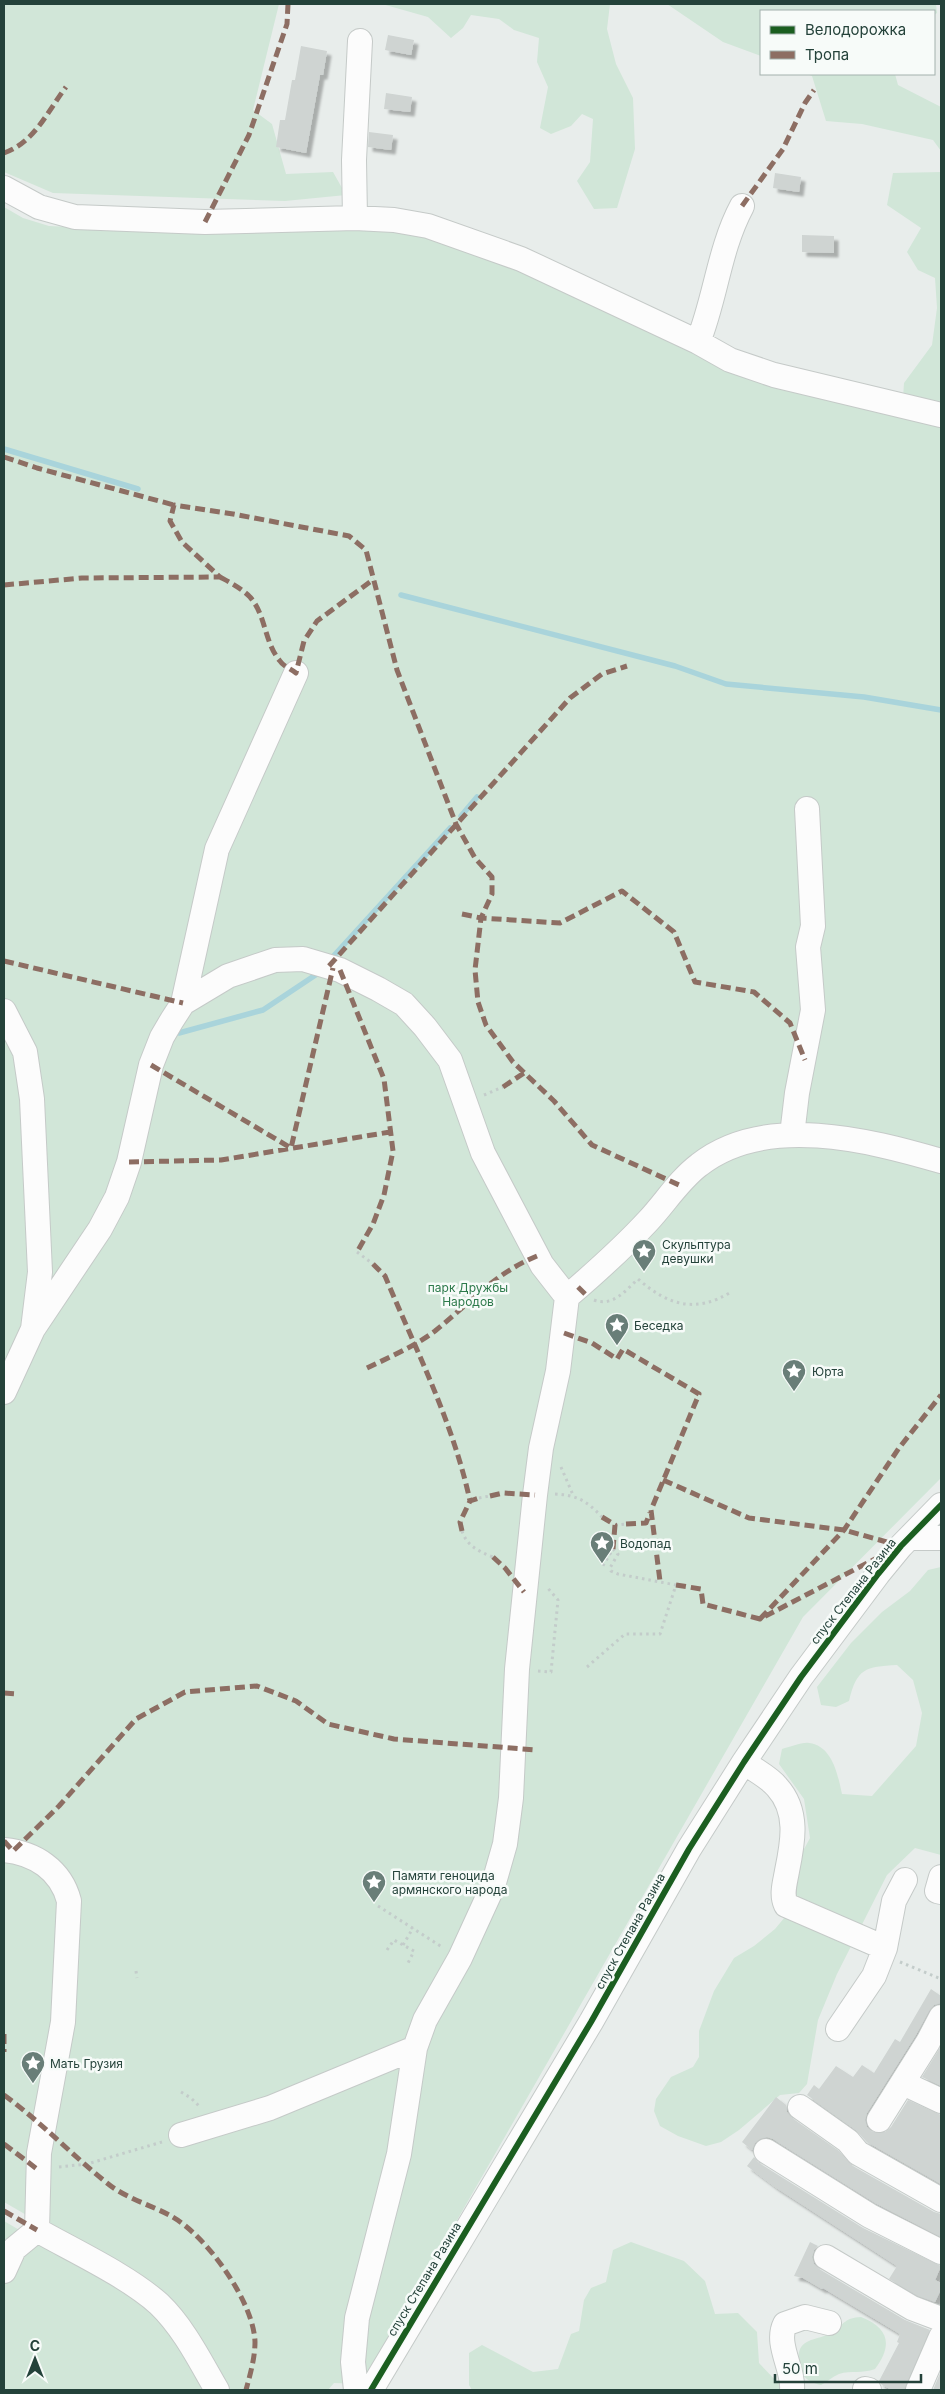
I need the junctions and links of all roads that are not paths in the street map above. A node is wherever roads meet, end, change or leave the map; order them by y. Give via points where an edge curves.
1 (360, 41) dead end
2 (4, 188) edge
3 (742, 206) dead end
4 (355, 218) junction
5 (698, 342) junction
6 (941, 415) edge
7 (296, 673) dead end
8 (807, 809) dead end
9 (183, 1003) junction
10 (4, 1011) edge
11 (792, 1135) junction
12 (941, 1161) edge
13 (577, 1296) junction
14 (33, 1329) junction
15 (4, 1392) edge
16 (941, 1505) edge
17 (909, 1538) junction
18 (941, 1538) edge
19 (744, 1762) junction
20 (4, 1850) edge
21 (941, 1877) edge
22 (905, 1880) dead end
23 (941, 1892) edge
24 (884, 1951) junction
25 (941, 2017) edge
26 (838, 2029) dead end
27 (415, 2048) junction
28 (933, 2050) edge
29 (903, 2082) junction
30 (941, 2101) edge
31 (800, 2107) dead end
32 (879, 2120) dead end
33 (181, 2135) road end
34 (766, 2151) dead end
35 (941, 2200) edge
36 (37, 2230) junction
37 (941, 2252) edge
38 (826, 2257) dead end
39 (4, 2271) edge
40 (941, 2319) edge
41 (829, 2322) dead end
42 (939, 2348) edge
43 (217, 2390) edge
44 (356, 2390) edge
45 (371, 2390) edge
46 (792, 2390) edge
47 (918, 2390) edge

1 - 4 street via 354,160
2 - 4 street via 39,207 75,217 205,222
3 - 5 street via 725,243 709,316
4 - 5 street via 394,220 460,236 521,259
5 - 6 street via 730,360 774,375
7 - 9 street via 217,848
8 - 11 street via 813,926 808,947 813,1010
9 - 13 street via 228,976 275,960 303,959 340,970 404,1004 450,1060 483,1153 542,1265
9 - 14 street via 162,1037 151,1065 130,1162 118,1197
10 - 14 street via 25,1052 32,1099 40,1272
11 - 12 street via 854,1140
11 - 13 street via 741,1144 699,1164
13 - 27 street via 561,1352 535,1494 519,1650 506,1844 494,1886 460,1958 425,2020
14 - 15 street
16 - 17 street, спуск Степана Разина
17 - 18 street
17 - 19 street, спуск Степана Разина via 801,1677
19 - 24 street via 777,1786 790,1805 793,1832 784,1888 786,1905
19 - 45 street, спуск Степана Разина via 689,1849 591,2022
20 - 36 street via 45,1864 59,1877 69,1901 63,2022 38,2153
21 - 23 street via 937,1891
22 - 24 street via 894,1901
24 - 26 street via 874,1976
25 - 28 street
27 - 33 street via 270,2108
27 - 44 street via 400,2154 357,2318 352,2362
28 - 29 street
29 - 30 street
29 - 32 street
31 - 35 street via 848,2141 858,2153
34 - 37 street via 870,2216
36 - 39 street via 14,2248
36 - 43 street via 136,2287 159,2305 181,2330
38 - 40 street via 912,2308
41 - 46 street via 805,2317 785,2324 781,2331 793,2380
42 - 47 street

